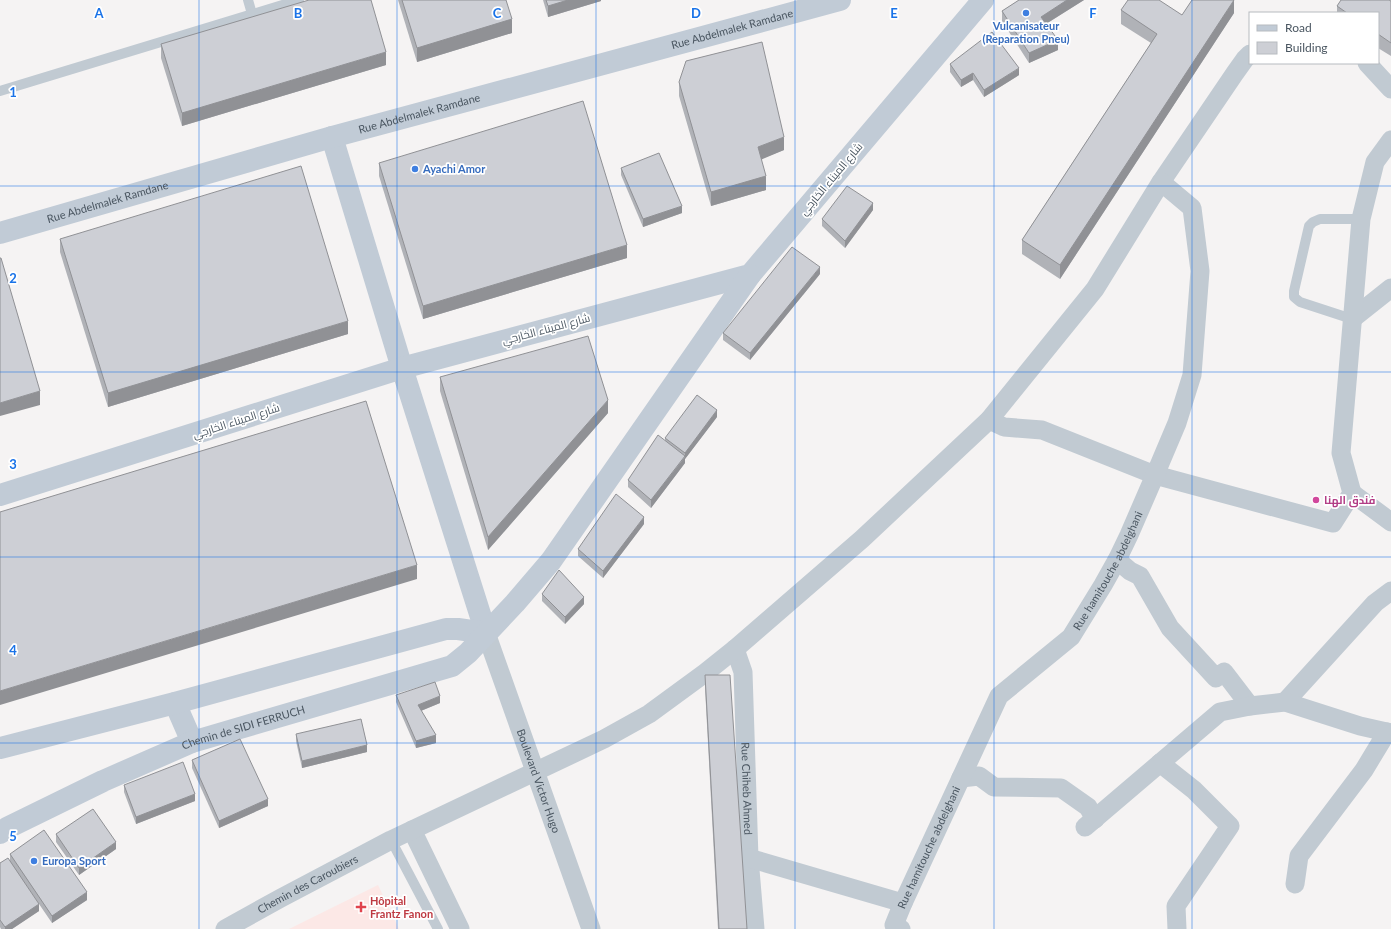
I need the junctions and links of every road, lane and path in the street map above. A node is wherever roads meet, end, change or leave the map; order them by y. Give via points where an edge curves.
1 (248, 0) edge
2 (299, 0) edge
3 (840, 0) edge
4 (983, 0) edge
5 (252, 14) junction
6 (1249, 55) edge
7 (1368, 64) edge
8 (1391, 89) edge
9 (0, 91) edge
10 (332, 137) junction
11 (1391, 140) edge
12 (1161, 182) junction
13 (1361, 219) junction
14 (0, 234) edge
15 (750, 275) junction
16 (1391, 288) edge
17 (1352, 319) junction
18 (402, 368) junction
19 (989, 420) junction
20 (1155, 475) junction
21 (1352, 493) junction
22 (0, 495) edge
23 (1391, 522) edge
24 (1116, 560) junction
25 (1391, 591) edge
26 (486, 633) junction
27 (734, 649) junction
28 (1285, 702) junction
29 (175, 703) junction
30 (1250, 706) junction
31 (1389, 733) edge
32 (192, 742) junction
33 (0, 748) edge
34 (1160, 763) junction
35 (961, 778) junction
36 (412, 830) junction
37 (0, 833) edge
38 (391, 840) junction
39 (749, 858) junction
40 (1295, 884) dead end
41 (903, 903) junction
42 (898, 927) edge
43 (225, 929) edge
44 (438, 929) edge
45 (460, 929) edge
46 (591, 929) edge
47 (754, 929) edge
48 (1177, 929) edge

1 - 5 lane
2 - 5 lane
3 - 10 street, Rue Abdelmalek Ramdane
4 - 15 street, شارع الميناء الخارجي
5 - 9 lane
6 - 12 street, Chemin des Caroubiers
7 - 8 street
10 - 14 street, Rue Abdelmalek Ramdane
10 - 18 street
11 - 13 street via 1375,162
12 - 19 street, Chemin des Caroubiers via 1095,289
12 - 20 street, Rue hamitouche abdelghani via 1192,208 1200,271 1192,376 1177,423
13 - 17 street
13 - 17 lane via 1320,219 1308,226 1294,291 1294,297 1300,302
15 - 18 street, شارع الميناء الخارجي
15 - 26 street, Chemin de SIDI FERRUCH via 551,561
16 - 17 street
17 - 21 street via 1342,452
18 - 22 street, شارع الميناء الخارجي
18 - 26 street
19 - 20 street via 1004,427 1042,430
19 - 27 street, Chemin des Caroubiers via 862,539
20 - 21 street via 1333,523
20 - 24 street, Rue hamitouche abdelghani
21 - 23 street
24 - 30 street via 1140,576 1170,628 1216,678 1224,672
24 - 35 street, Rue hamitouche abdelghani via 1104,585 1071,637 999,696
25 - 28 street via 1375,603
26 - 29 street via 446,629
26 - 32 street, Chemin de SIDI FERRUCH via 452,666
26 - 46 street, Boulevard Victor Hugo
27 - 36 street, Chemin des Caroubiers via 649,714 604,739
27 - 39 street, Rue Chiheb Ahmed via 743,672
28 - 30 street
28 - 31 street
29 - 32 street
29 - 33 street
30 - 34 street via 1220,712
31 - 40 street via 1299,856
32 - 37 street, Chemin de SIDI FERRUCH via 103,781
34 - 35 street via 1090,823 1088,807 1061,788 994,787 979,776
34 - 48 street via 1194,790 1230,826 1176,906
35 - 41 street, Rue hamitouche abdelghani
36 - 38 street, Chemin des Caroubiers
36 - 45 street
38 - 43 street, Chemin des Caroubiers
38 - 44 lane
39 - 41 street
39 - 47 street, Rue Chiheb Ahmed
41 - 42 street, Rue hamitouche abdelghani

